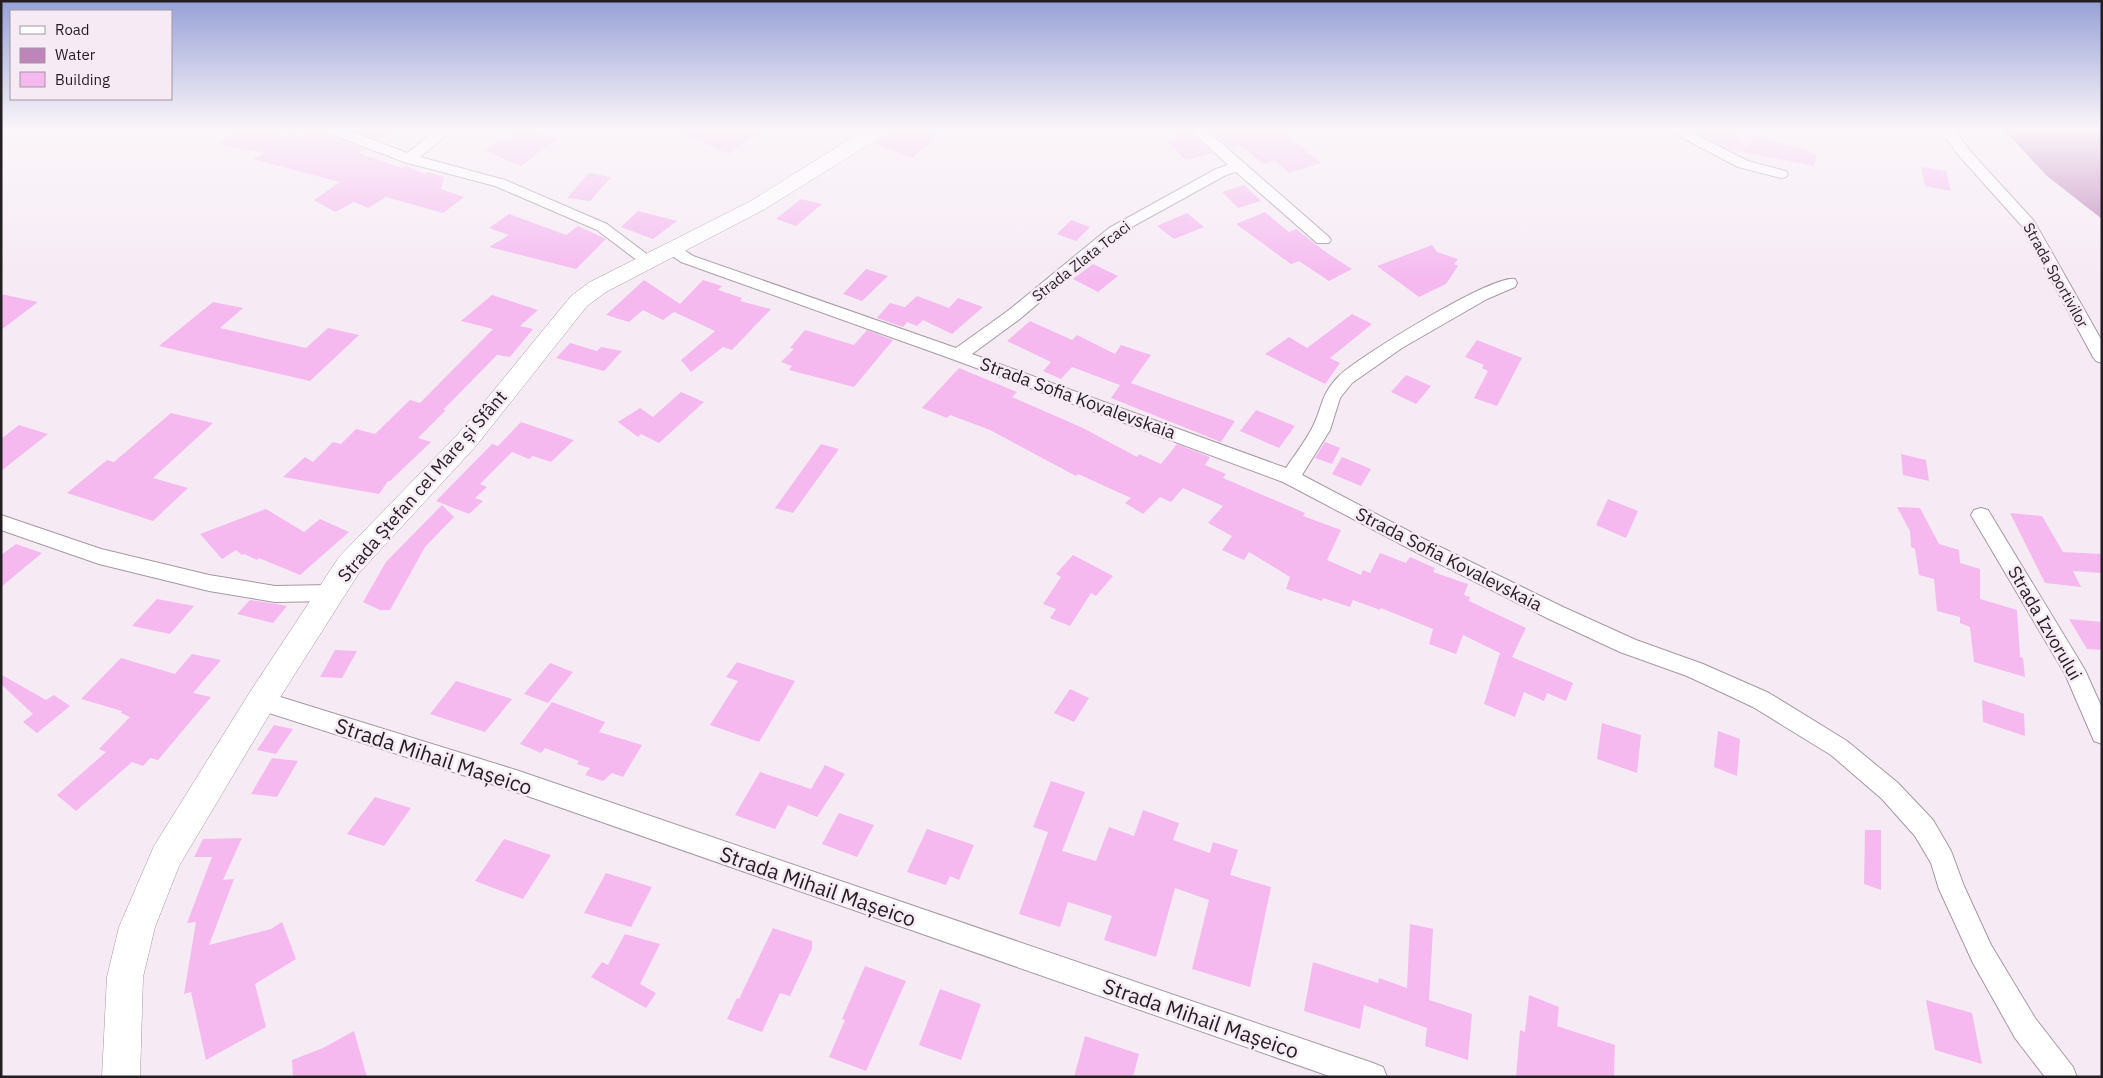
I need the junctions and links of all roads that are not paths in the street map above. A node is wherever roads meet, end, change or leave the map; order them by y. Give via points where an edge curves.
1 (486, 179) edge
2 (799, 179) edge
3 (1206, 179) edge
4 (1253, 179) edge
5 (1988, 179) edge
6 (1323, 240) dead end
7 (660, 255) junction
8 (1509, 283) dead end
9 (958, 355) junction
10 (2102, 357) edge
11 (1290, 477) junction
12 (1981, 516) dead end
13 (1, 522) edge
14 (330, 593) junction
15 (261, 701) junction
16 (2102, 734) edge
17 (121, 1077) edge
18 (1373, 1077) edge
19 (2063, 1077) edge

1 - 7 street, Strada Sofia Kovalevskaia via 602,227
2 - 7 main road, Strada Ștefan cel Mare și Sfânt via 758,205
3 - 9 street, Strada Zlata Tcaci via 1114,231 1015,314
4 - 6 street
5 - 10 street, Strada Sportivilor via 2029,224
7 - 9 street, Strada Sofia Kovalevskaia via 686,259
7 - 14 main road, Strada Ștefan cel Mare și Sfânt via 598,287 579,301 467,440 349,565
8 - 11 street via 1481,295 1396,344 1346,379 1332,396 1321,430
9 - 11 street, Strada Sofia Kovalevskaia
11 - 19 street, Strada Sofia Kovalevskaia via 1565,617 1761,700 1839,748 1890,790 1924,828 1942,859 1982,954 2025,1028
12 - 16 street, Strada Izvorului via 2074,670
13 - 14 street via 98,556 209,583 275,594
14 - 15 main road, Strada Ștefan cel Mare și Sfânt
15 - 17 main road, Strada Ștefan cel Mare și Sfânt via 166,857 137,927 125,977
15 - 18 street, Strada Mihail Mașeico via 516,781

